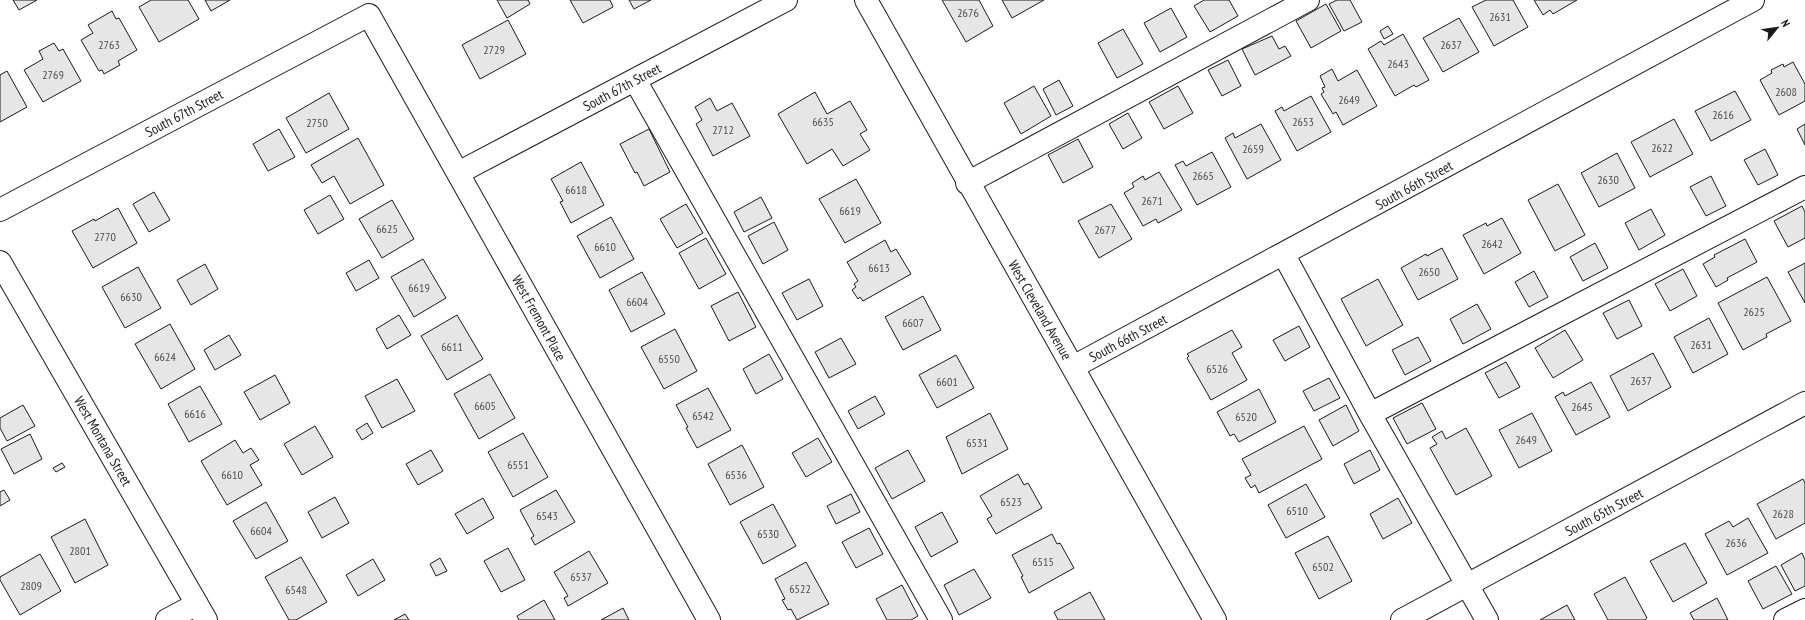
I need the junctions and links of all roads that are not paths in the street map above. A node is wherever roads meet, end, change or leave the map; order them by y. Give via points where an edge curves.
1 (786, 0) edge
2 (866, 0) edge
3 (1308, 0) edge
4 (1753, 0) edge
5 (369, 15) joint
6 (634, 80) junction
7 (458, 173) junction
8 (967, 183) junction
9 (1805, 187) edge
10 (0, 210) edge
11 (1284, 255) junction
12 (0, 262) edge
13 (1073, 368) junction
14 (1805, 403) edge
15 (1370, 414) junction
16 (1467, 586) junction
17 (1805, 610) edge
18 (202, 612) edge
19 (167, 620) edge
20 (709, 620) edge
21 (941, 620) edge
22 (1215, 620) edge
23 (1402, 620) edge
24 (1487, 620) edge
25 (1785, 620) edge

1 - 6 street, South 67th Street
2 - 8 street, West Cleveland Avenue
3 - 8 street
4 - 11 street, South 66th Street
5 - 7 street, West Fremont Place
5 - 10 street, South 67th Street
6 - 7 street, South 67th Street
6 - 21 street
7 - 20 street, West Fremont Place
8 - 13 street, West Cleveland Avenue
9 - 15 street
11 - 13 street, South 66th Street
11 - 15 street
12 - 18 street, West Montana Street
13 - 22 street, West Cleveland Avenue
14 - 16 street, South 65th Street
15 - 16 street
16 - 23 street, South 65th Street
16 - 24 street
17 - 25 street
18 - 19 street

